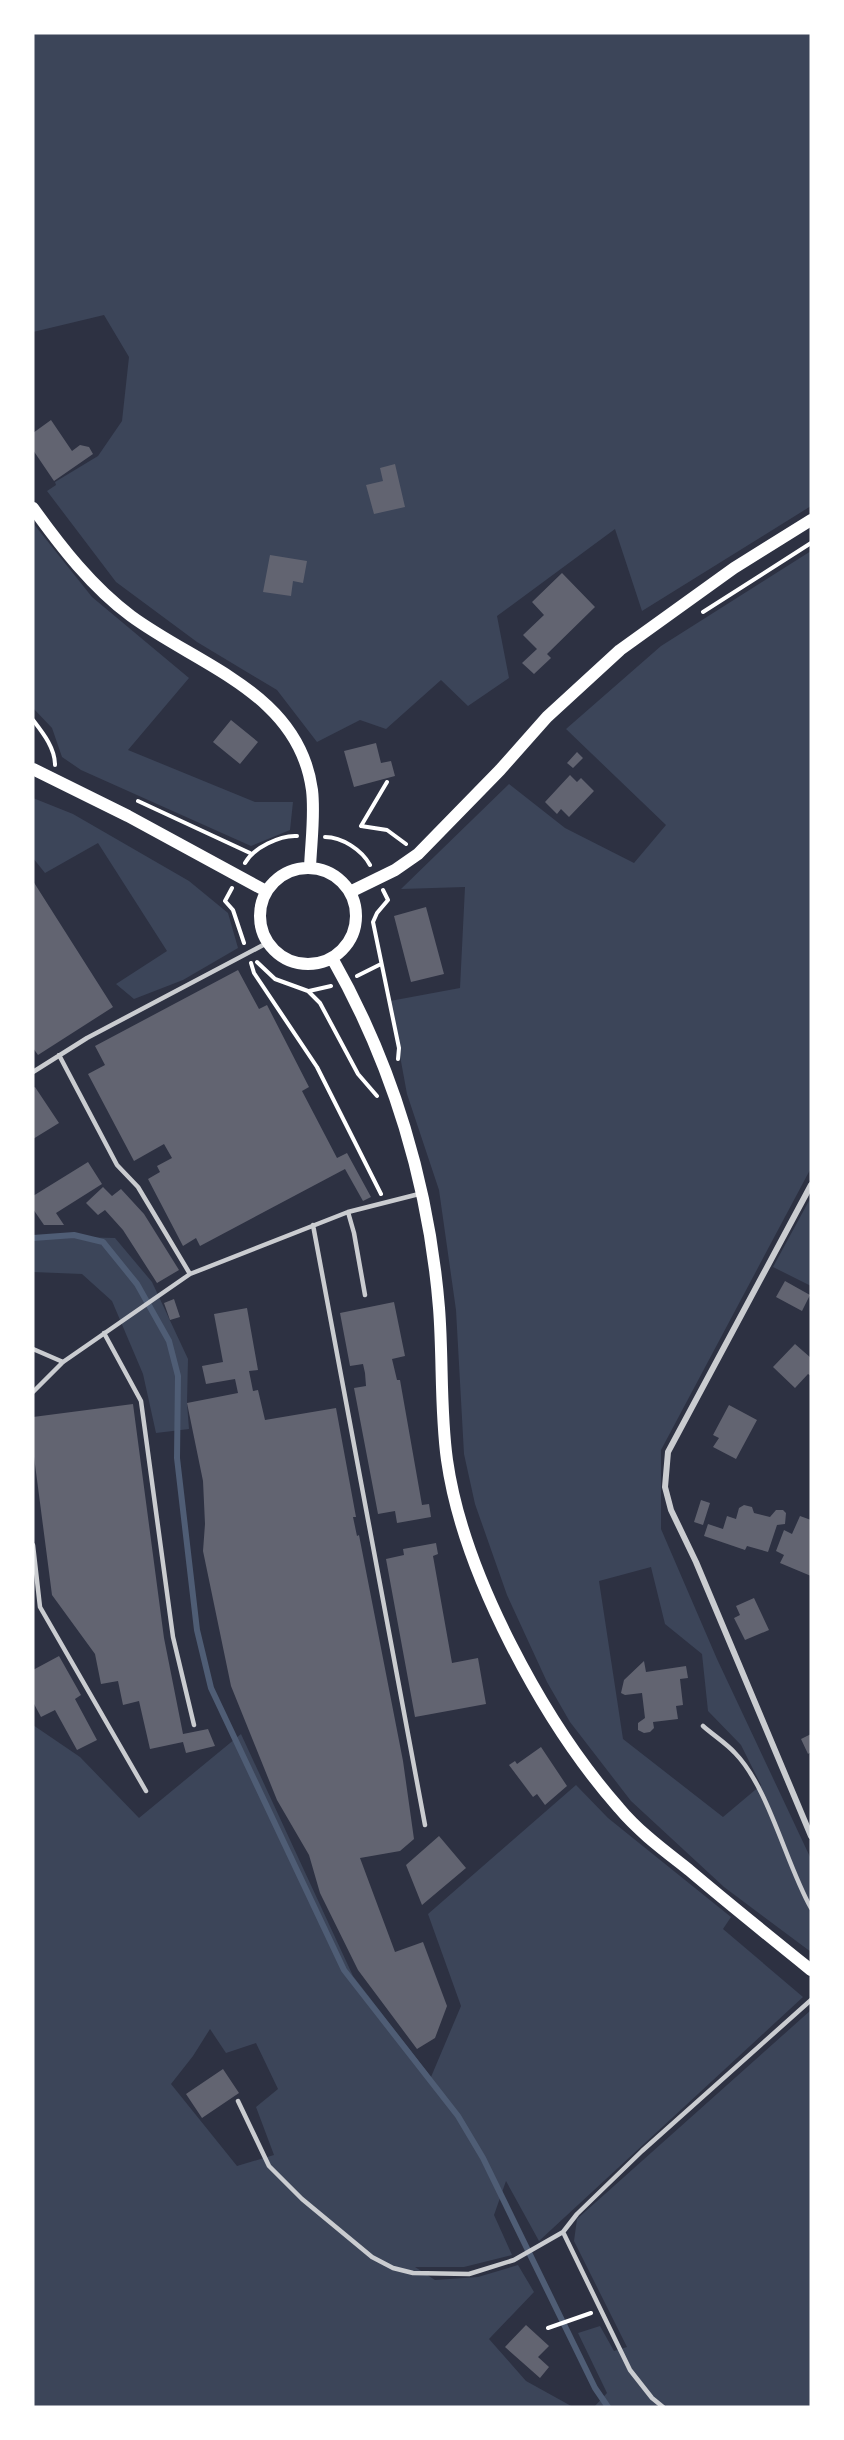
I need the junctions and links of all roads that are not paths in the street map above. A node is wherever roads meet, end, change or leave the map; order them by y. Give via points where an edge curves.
1 (33, 508) edge
2 (811, 520) edge
3 (33, 769) edge
4 (310, 868) junction
5 (266, 891) junction
6 (350, 892) junction
7 (267, 943) junction
8 (332, 958) junction
9 (59, 1055) junction
10 (33, 1072) edge
11 (811, 1185) edge
12 (422, 1193) junction
13 (348, 1212) junction
14 (313, 1225) junction
15 (190, 1274) junction
16 (365, 1295) dead end
17 (104, 1333) junction
18 (33, 1349) edge
19 (63, 1362) junction
20 (33, 1392) edge
21 (33, 1545) edge
22 (194, 1725) dead end
23 (703, 1726) dead end
24 (146, 1791) dead end
25 (425, 1825) dead end
26 (811, 1836) edge
27 (811, 1908) edge
28 (811, 1970) edge
29 (811, 2000) edge
30 (238, 2101) dead end
31 (563, 2232) junction
32 (663, 2407) edge

1 - 4 main road via 72,558 130,615 252,691 292,732 310,779
2 - 6 main road via 734,568 620,650 547,717 418,854
3 - 5 main road
4 - 5 main road via 289,871
4 - 6 main road via 326,871
5 - 7 main road via 259,917
6 - 8 main road via 355,904 355,929 350,941
7 - 8 main road via 289,962 319,964
7 - 9 lane
8 - 12 main road via 363,1013 381,1059 410,1143
9 - 10 lane
9 - 15 lane via 117,1165 138,1187
11 - 26 street via 668,1452 665,1487 671,1510
12 - 13 lane
12 - 28 main road via 439,1308 451,1484 475,1558 512,1647 559,1730 620,1809 646,1835
13 - 14 lane
13 - 16 lane
14 - 15 lane
14 - 25 lane
15 - 17 lane
17 - 19 lane
17 - 22 lane via 141,1401 173,1637
18 - 19 lane
19 - 20 lane
21 - 24 lane via 40,1607
23 - 27 lane via 736,1754 763,1796
29 - 31 lane via 642,2151
30 - 31 lane via 269,2166 372,2257 393,2268 441,2275 469,2274 514,2260
31 - 32 lane via 630,2370

